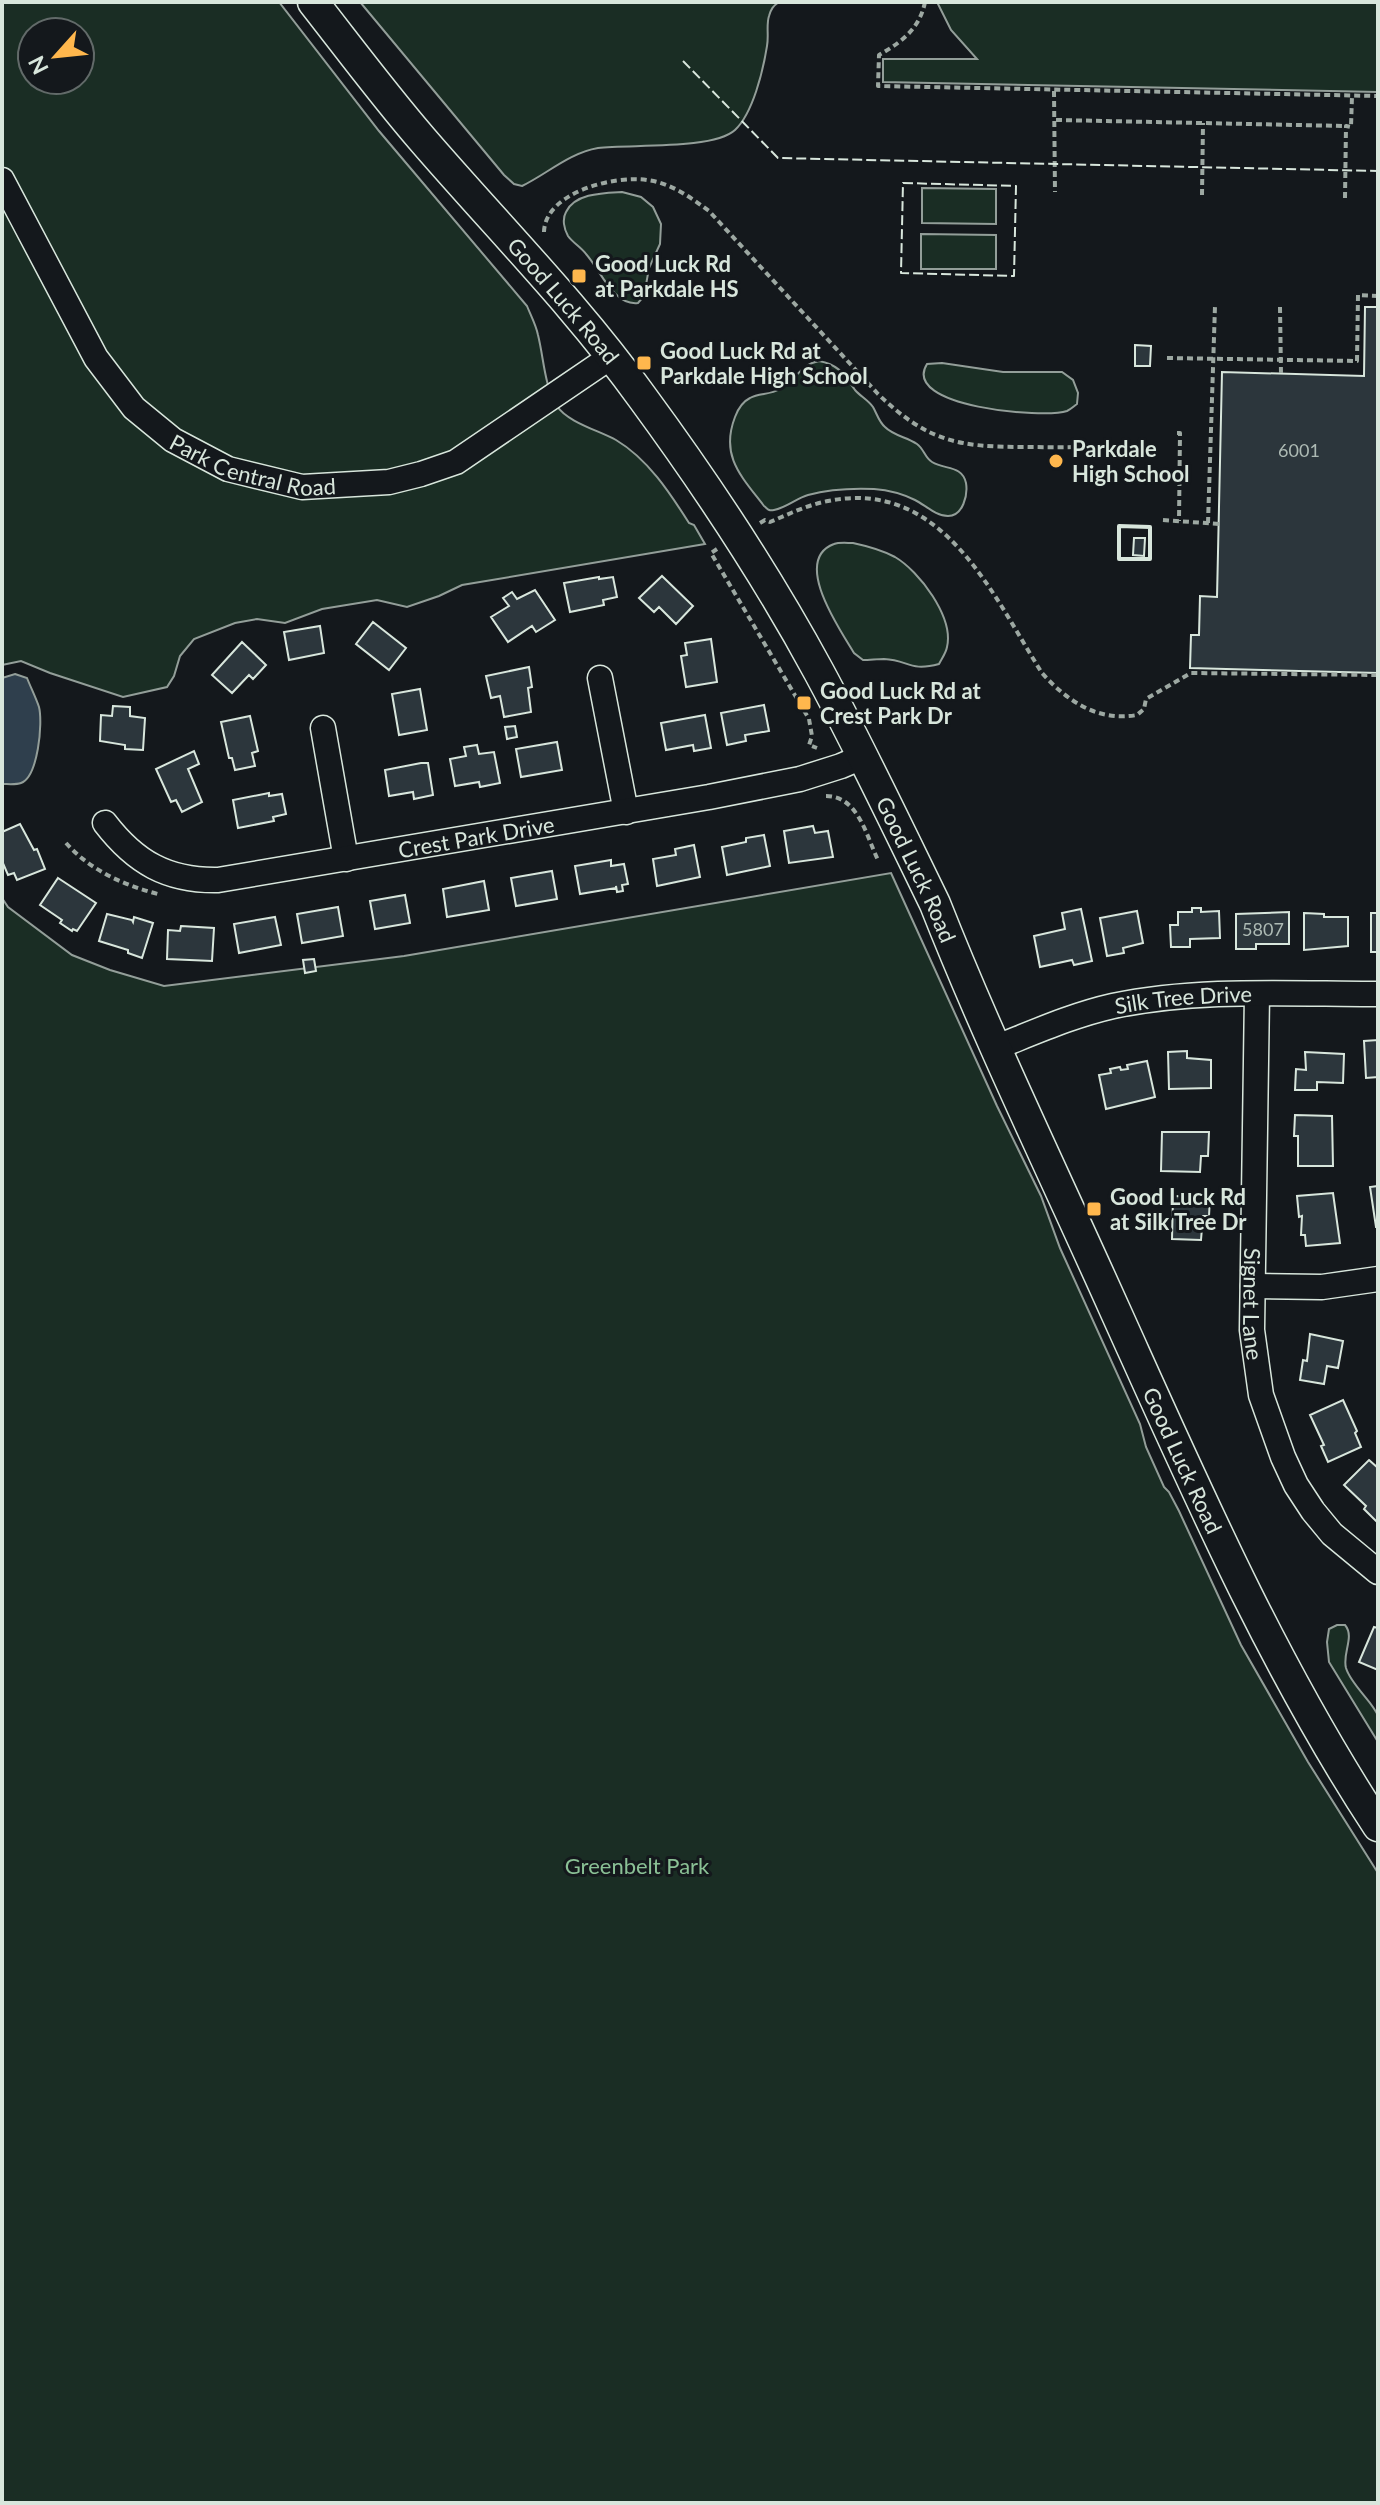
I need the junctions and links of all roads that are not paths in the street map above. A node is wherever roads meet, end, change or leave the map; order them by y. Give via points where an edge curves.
1 (313, 2) edge
2 (2, 180) edge
3 (612, 356) junction
4 (600, 678) dead end
5 (323, 728) dead end
6 (862, 757) junction
7 (626, 812) junction
8 (105, 823) dead end
9 (346, 859) junction
10 (1257, 994) junction
11 (1378, 994) edge
12 (997, 1047) junction
13 (1378, 1279) edge
14 (1253, 1286) junction
15 (1378, 1572) edge
16 (1378, 1826) edge

1 - 3 main road, Good Luck Road via 421,138
2 - 3 street, Park Central Road via 96,358 134,408 173,440 228,469 302,487 389,482 421,474 456,462
3 - 6 main road, Good Luck Road via 751,558
4 - 7 street
5 - 9 street
6 - 7 street, Crest Park Drive via 800,779
6 - 12 main road, Good Luck Road via 935,904
7 - 9 street, Crest Park Drive
8 - 9 street, Crest Park Drive via 149,865 199,881
10 - 11 street, Silk Tree Drive
10 - 12 street, Silk Tree Drive via 1189,996 1111,1007
10 - 14 street, Signet Lane
12 - 16 main road, Good Luck Road via 1227,1557 1285,1672
13 - 14 street via 1322,1287
14 - 15 street, Signet Lane via 1256,1367 1283,1457 1296,1485 1332,1534

